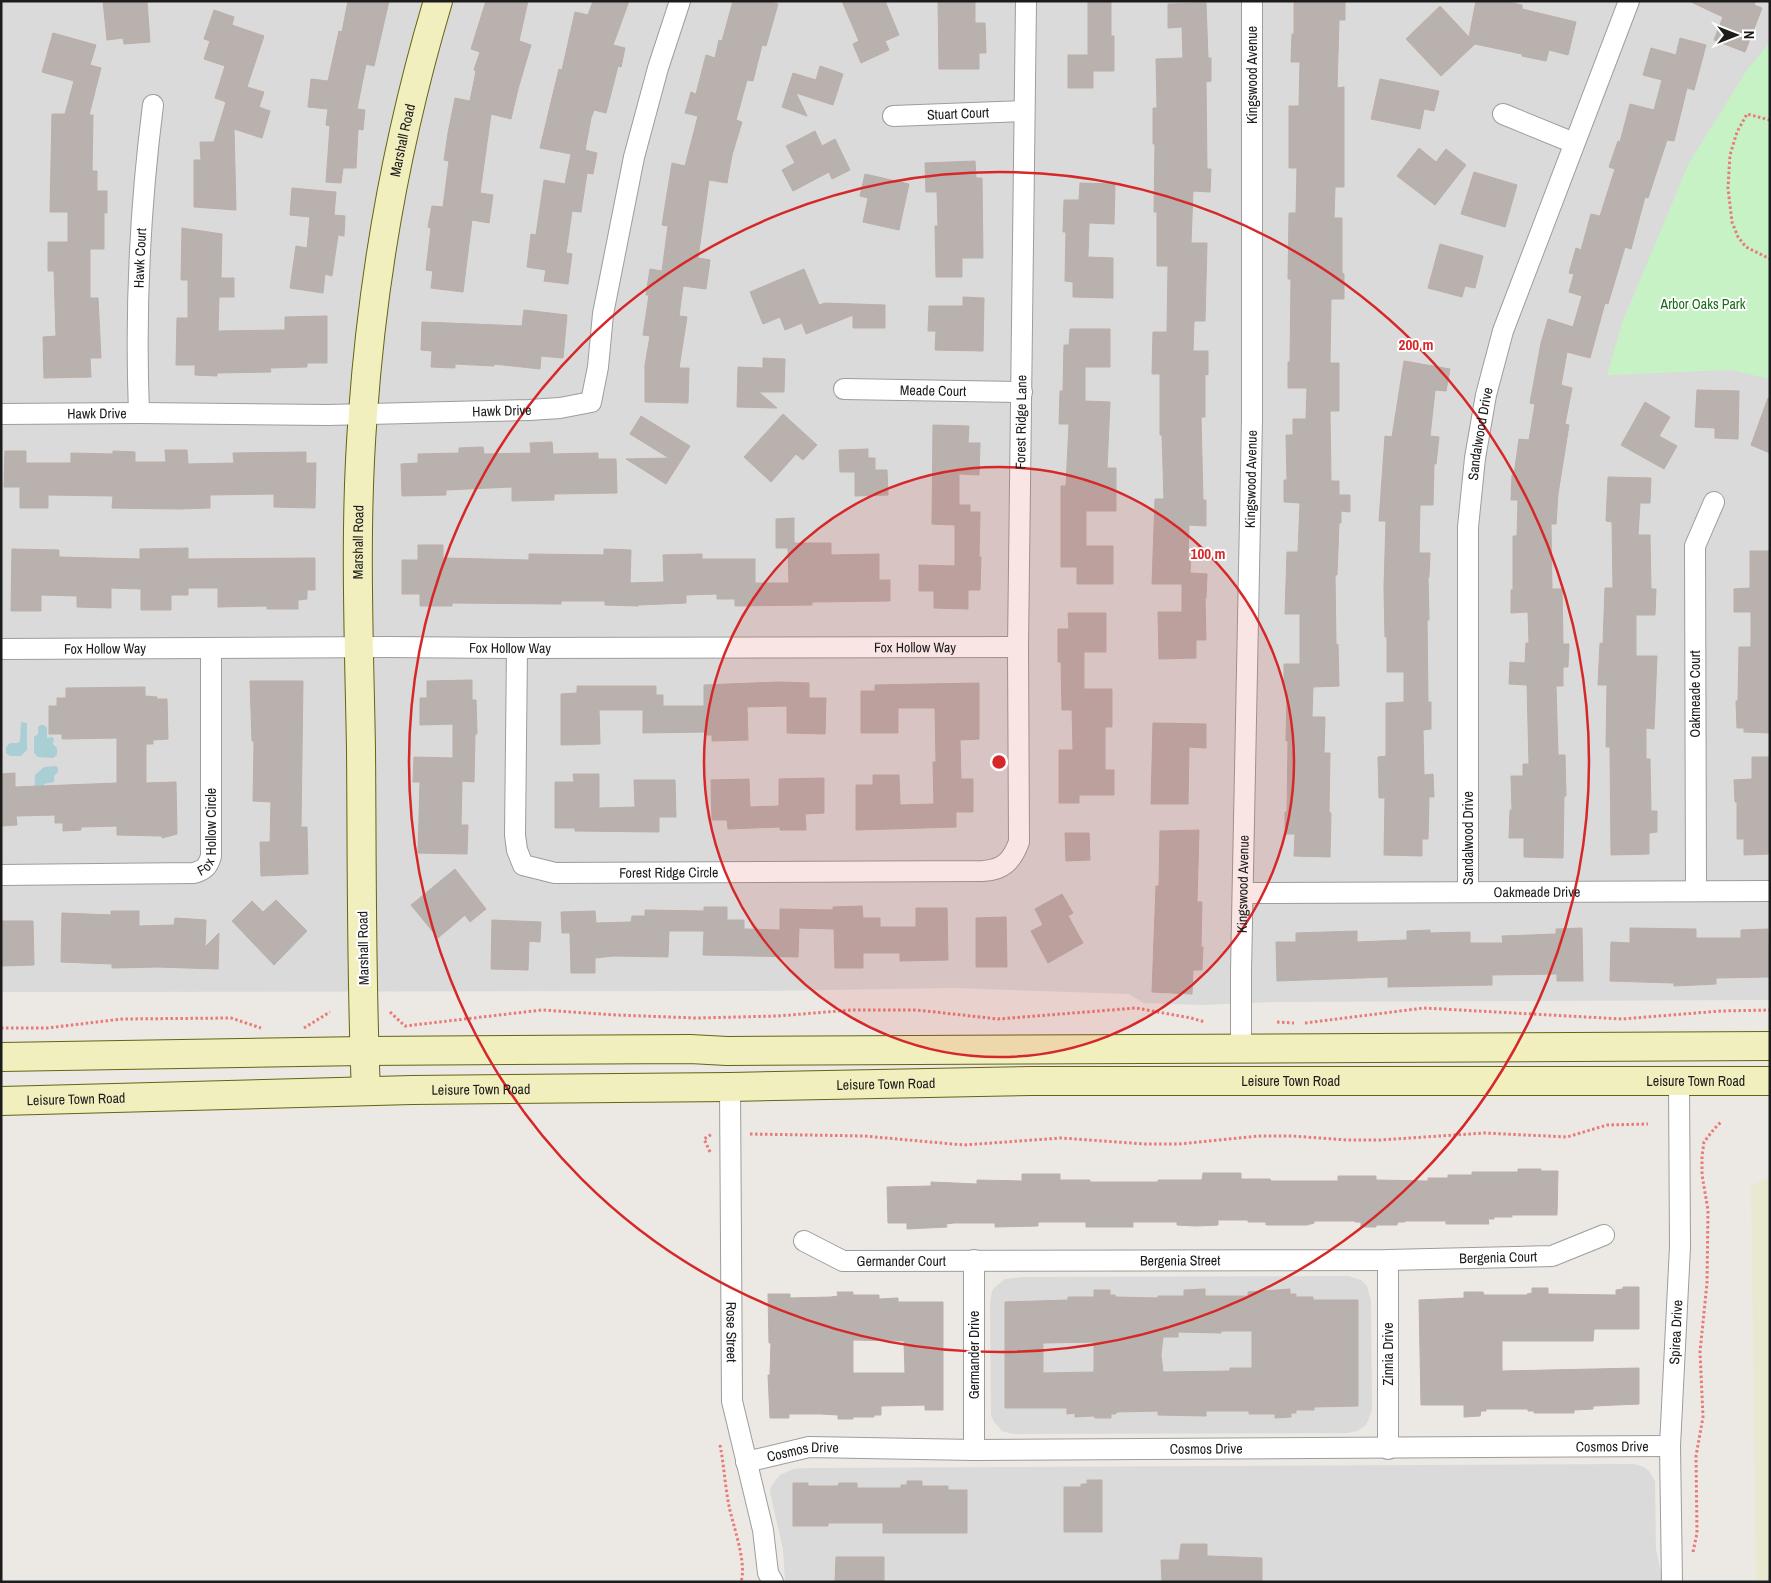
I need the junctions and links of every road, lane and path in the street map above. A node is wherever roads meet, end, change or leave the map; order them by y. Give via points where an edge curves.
1 (438, 1) edge
2 (680, 1) edge
3 (1026, 1) edge
4 (1252, 1) edge
5 (1629, 1) edge
6 (153, 105) dead end
7 (1024, 111) junction
8 (1503, 114) dead end
9 (892, 116) dead end
10 (1770, 120) edge
11 (1574, 143) junction
12 (1770, 259) edge
13 (844, 389) dead end
14 (1022, 392) junction
15 (139, 413) junction
16 (1, 414) edge
17 (362, 414) junction
18 (1714, 502) dead end
19 (360, 647) junction
20 (1018, 647) junction
21 (211, 648) junction
22 (517, 648) junction
23 (1, 649) edge
24 (1019, 842) joint
25 (1, 875) edge
26 (1696, 891) junction
27 (1770, 891) edge
28 (1468, 892) junction
29 (1243, 893) junction
30 (1770, 1010) edge
31 (330, 1012) dead end
32 (390, 1012) dead end
33 (1206, 1022) dead end
34 (1277, 1022) dead end
35 (1, 1028) edge
36 (303, 1029) dead end
37 (267, 1030) dead end
38 (1770, 1046) edge
39 (1242, 1048) junction
40 (364, 1051) junction
41 (1, 1057) edge
42 (1770, 1059) edge
43 (1031, 1081) junction
44 (1770, 1081) edge
45 (1678, 1082) junction
46 (730, 1087) junction
47 (366, 1092) junction
48 (1, 1101) edge
49 (1721, 1122) dead end
50 (1648, 1124) dead end
51 (1709, 1125) dead end
52 (1714, 1129) junction
53 (712, 1134) dead end
54 (750, 1134) dead end
55 (704, 1139) dead end
56 (1604, 1235) dead end
57 (804, 1240) dead end
58 (974, 1260) junction
59 (1388, 1260) junction
60 (1670, 1446) junction
61 (1388, 1448) junction
62 (974, 1450) junction
63 (746, 1462) junction
64 (1691, 1558) dead end
65 (768, 1579) edge
66 (1672, 1582) edge

1 - 17 main road, Marshall Road via 412,98 384,239
2 - 17 street, Hawk Drive via 634,157 591,402 529,410
3 - 7 street, Forest Ridge Lane
4 - 29 street, Kingswood Avenue via 1252,419
5 - 11 street, Sandalwood Drive
6 - 15 street, Hawk Court via 147,151 138,311
7 - 9 street, Stuart Court
7 - 14 street, Forest Ridge Lane
8 - 11 street
10 - 12 path via 1747,114 1730,155 1728,188 1732,222 1738,237 1746,247
11 - 28 street, Sandalwood Drive via 1503,331 1486,395 1475,458 1468,527
13 - 14 street, Meade Court
14 - 20 street, Forest Ridge Lane
15 - 16 street, Hawk Drive
15 - 17 street, Hawk Drive
17 - 19 main road, Marshall Road via 358,565
18 - 26 street, Oakmeade Court via 1694,546
19 - 21 street, Fox Hollow Way
19 - 22 street, Fox Hollow Way
19 - 40 main road, Marshall Road
20 - 22 street, Fox Hollow Way
20 - 24 street, Forest Ridge Lane
21 - 23 street, Fox Hollow Way
21 - 25 street, Fox Hollow Circle via 209,865 194,873
22 - 24 street, Forest Ridge Circle via 515,835 523,865 555,873 994,871 1015,854
26 - 27 street, Oakmeade Drive
26 - 28 street, Oakmeade Drive
28 - 29 street, Oakmeade Drive
29 - 39 street, Kingswood Avenue
30 - 34 path via 1622,1019 1424,1008 1301,1023
31 - 36 path
32 - 33 path via 405,1026 542,1010 696,1018 917,1010 998,1019 1136,1008
35 - 37 path via 47,1028 122,1018 231,1018
38 - 39 main road
39 - 40 main road
39 - 43 main road via 1209,1067
40 - 41 main road
40 - 47 main road, Marshall Road
42 - 45 main road via 1702,1065 1685,1070
43 - 45 main road, Leisure Town Road
43 - 46 main road, Leisure Town Road
44 - 45 main road, Leisure Town Road
45 - 60 street, Spirea Drive via 1680,1247
46 - 47 main road, Leisure Town Road
46 - 63 street, Rose Street via 732,1401
47 - 48 main road, Leisure Town Road
49 - 52 path
50 - 54 path via 1607,1125 1567,1137 1484,1133 1380,1140 1260,1136 1178,1144 1061,1138 964,1145 864,1136
51 - 52 path
52 - 64 path via 1704,1142 1702,1156 1708,1210 1707,1283 1700,1352 1703,1417 1696,1456 1697,1533
53 - 55 path
56 - 59 street, Bergenia Court via 1552,1256
57 - 58 street, Germander Court via 843,1261
58 - 59 street, Bergenia Street
58 - 62 street, Germander Drive
59 - 61 street, Zinnia Drive
60 - 61 street, Cosmos Drive
60 - 66 street, Spirea Drive
61 - 62 street, Cosmos Drive
62 - 63 street, Cosmos Drive via 809,1447
63 - 65 street, Rose Street via 763,1530

